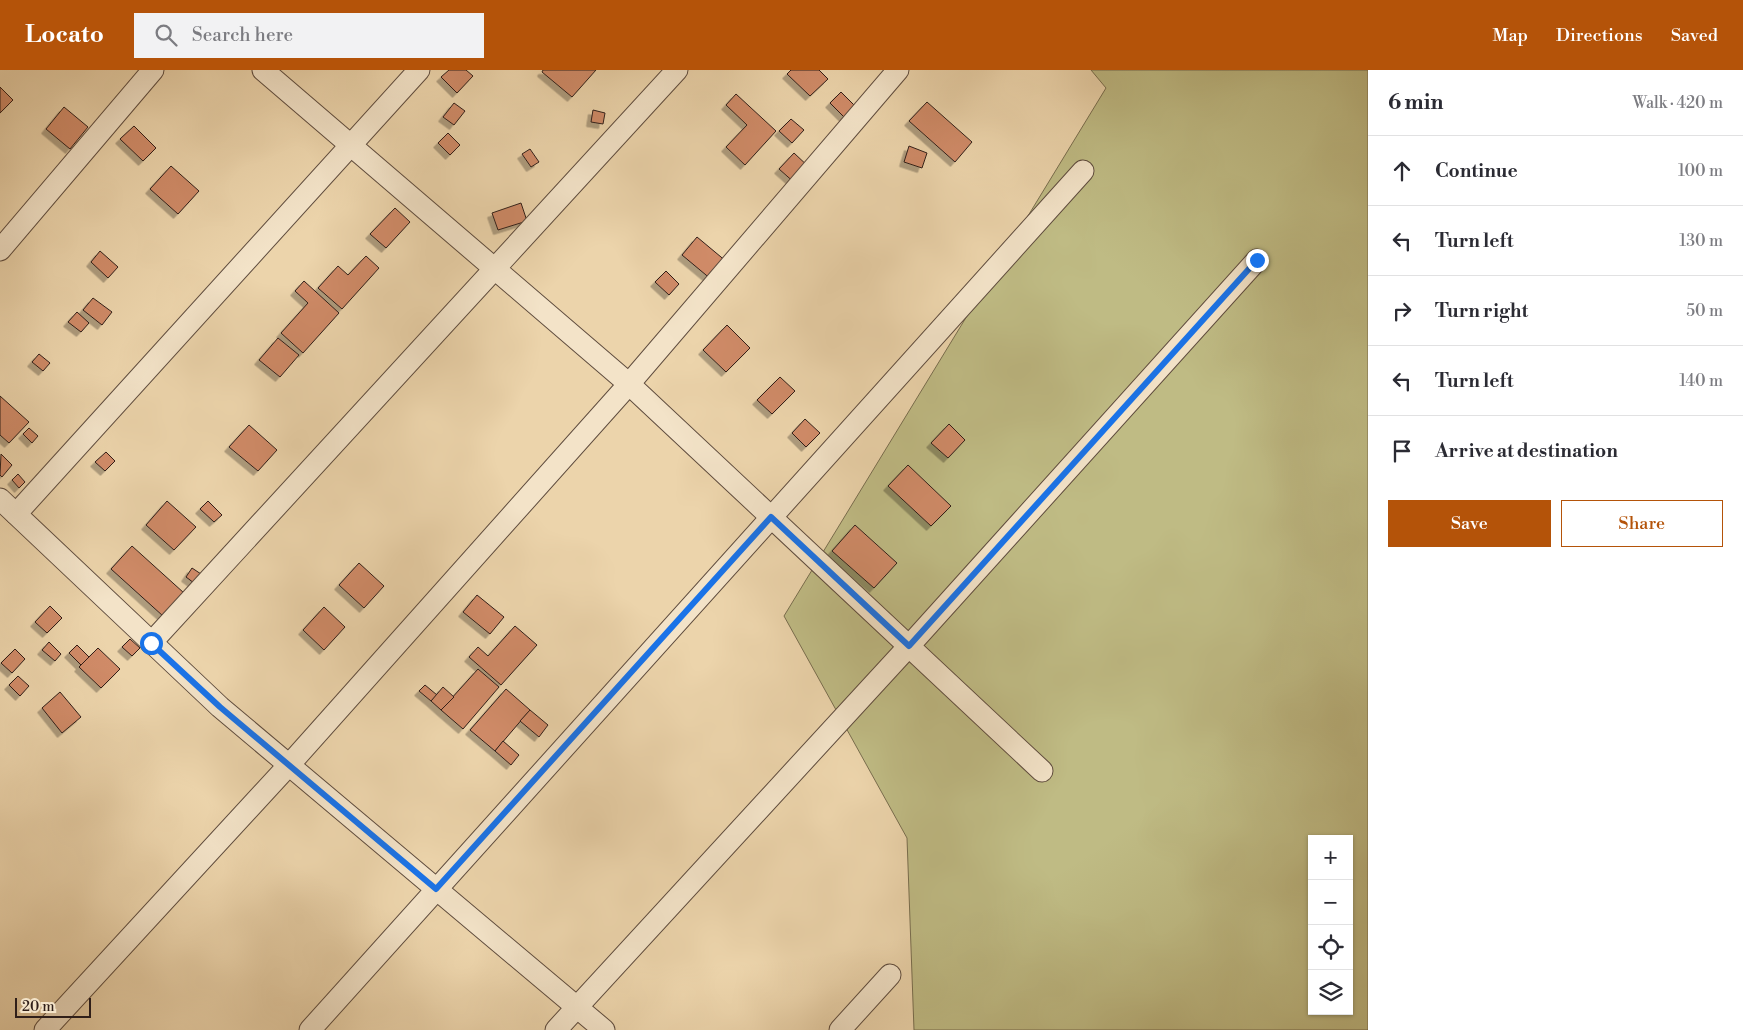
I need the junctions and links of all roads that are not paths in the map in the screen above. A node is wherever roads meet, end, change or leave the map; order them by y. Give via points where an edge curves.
1 (153, 70) edge
2 (263, 70) edge
3 (419, 70) edge
4 (677, 70) edge
5 (898, 70) edge
6 (350, 145) junction
7 (1083, 171) dead end
8 (0, 250) edge
9 (1257, 260) dead end
10 (494, 268) junction
11 (629, 384) junction
12 (0, 499) edge
13 (16, 514) junction
14 (771, 517) junction
15 (151, 643) junction
16 (909, 646) junction
17 (289, 765) junction
18 (1042, 771) dead end
19 (436, 889) junction
20 (890, 976) dead end
21 (576, 1007) junction
22 (45, 1030) edge
23 (310, 1030) edge
24 (556, 1030) edge
25 (604, 1030) edge
26 (840, 1030) edge

1 - 8 street
2 - 6 street
3 - 6 street
4 - 10 street
5 - 11 street
6 - 10 street
6 - 13 street
7 - 14 street
9 - 16 street
10 - 11 street
10 - 15 street
11 - 14 street
11 - 17 street
12 - 13 street
13 - 15 street
14 - 16 street
14 - 19 street
15 - 17 street
16 - 18 street
16 - 21 street
17 - 19 street
17 - 22 street
19 - 21 street
19 - 23 street
20 - 26 street
21 - 24 street
21 - 25 street

